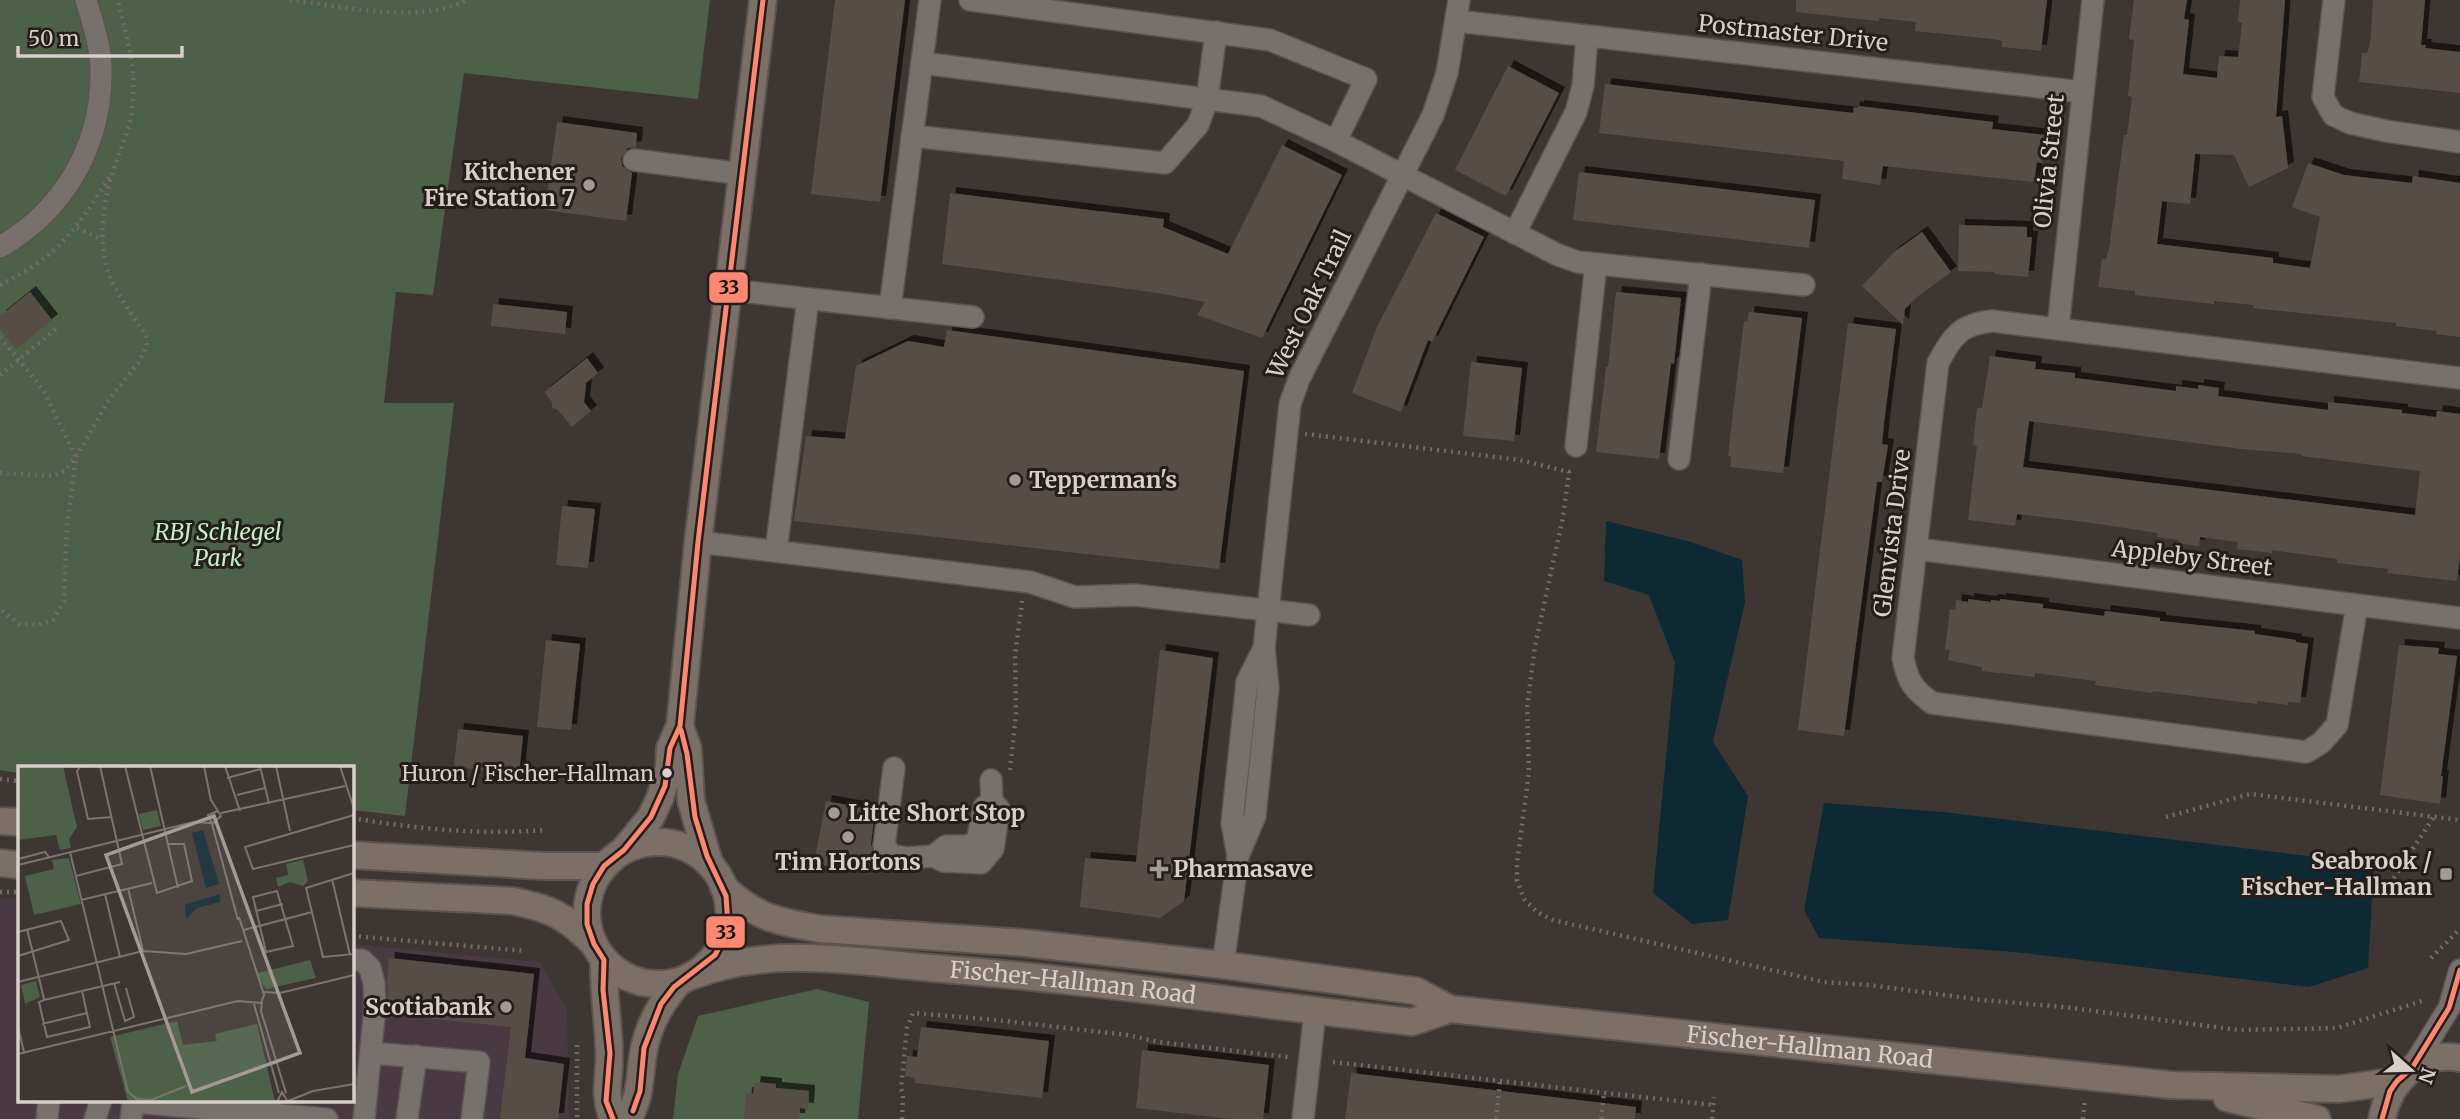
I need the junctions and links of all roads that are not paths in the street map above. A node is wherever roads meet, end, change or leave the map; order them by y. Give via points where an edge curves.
1 (86, 0) edge
2 (763, 0) edge
3 (930, 0) edge
4 (970, 0) edge
5 (2093, 0) edge
6 (2334, 0) edge
7 (1458, 11) edge
8 (1216, 32) junction
9 (1587, 36) junction
10 (922, 63) junction
11 (2083, 92) junction
12 (1207, 100) junction
13 (912, 135) junction
14 (1336, 141) junction
15 (2460, 142) edge
16 (634, 160) dead end
17 (743, 174) junction
18 (1403, 176) junction
19 (1515, 233) junction
20 (0, 247) edge
21 (1595, 264) junction
22 (1701, 274) junction
23 (1804, 285) dead end
24 (730, 290) junction
25 (808, 299) junction
26 (890, 308) junction
27 (973, 317) dead end
28 (2058, 328) junction
29 (2460, 379) edge
30 (1576, 446) dead end
31 (1679, 459) dead end
32 (698, 542) junction
33 (1917, 549) junction
34 (776, 551) junction
35 (2357, 605) junction
36 (1268, 611) junction
37 (1309, 615) dead end
38 (2460, 618) edge
39 (680, 726) junction
40 (894, 768) dead end
41 (997, 787) road end
42 (0, 821) edge
43 (18, 822) edge
44 (354, 855) edge
45 (614, 858) junction
46 (709, 862) junction
47 (0, 863) edge
48 (18, 865) edge
49 (724, 888) junction
50 (354, 893) edge
51 (599, 952) junction
52 (354, 960) edge
53 (1223, 965) junction
54 (2460, 970) edge
55 (686, 978) junction
56 (1150, 989) junction
57 (1450, 1009) junction
58 (1315, 1012) junction
59 (371, 1053) junction
60 (416, 1056) junction
61 (2460, 1058) edge
62 (2404, 1075) junction
63 (2171, 1086) junction
64 (100, 1102) edge
65 (199, 1104) edge
66 (257, 1106) edge
67 (132, 1107) edge
68 (317, 1112) edge
69 (278, 1117) edge
70 (95, 1119) edge
71 (364, 1119) edge
72 (407, 1119) edge
73 (472, 1119) edge
74 (613, 1119) edge
75 (628, 1119) edge
76 (1303, 1119) edge
77 (2317, 1119) edge
78 (2382, 1119) edge

1 - 20 street via 102,73 93,137 58,199 36,222
2 - 17 main road
3 - 10 street
4 - 8 street
5 - 11 street, Olivia Street
6 - 15 street via 2323,97 2333,115 2350,124
7 - 9 street, Postmaster Drive
7 - 18 street, West Oak Trail via 1441,95
8 - 12 street
8 - 14 street via 1270,40 1367,79
9 - 11 street, Postmaster Drive
9 - 19 street via 1576,112
10 - 12 street
10 - 13 street
11 - 28 street, Olivia Street
12 - 13 street via 1198,125 1165,163
12 - 14 street via 1261,106
13 - 26 street
14 - 18 street
16 - 17 street
17 - 24 main road
18 - 19 street
18 - 36 street, West Oak Trail via 1290,404
19 - 21 street via 1558,255
21 - 22 street
21 - 30 street
22 - 23 street
22 - 31 street
24 - 25 street
24 - 32 main road
25 - 26 street
25 - 34 street
26 - 27 street
28 - 29 street, Glenvista Drive
28 - 33 street, Glenvista Drive via 1975,323 1949,341 1938,363
32 - 34 street
32 - 39 main road
33 - 35 street, Appleby Street
33 - 35 street, Glenvista Drive via 1903,658 1907,678 1932,704 2306,752 2337,725
34 - 36 street via 1025,582 1075,597 1134,595
35 - 38 street, Appleby Street
36 - 37 street
36 - 53 street, West Oak Trail via 1264,648 1247,682 1231,824 1238,856
39 - 45 main road via 651,817
39 - 46 main road via 688,750 691,801
40 - 41 street via 884,846 893,856 934,856 946,846 977,842 984,807
42 - 43 main road
44 - 45 main road via 507,864
45 - 46 main road via 648,843 673,843
45 - 51 main road via 593,884 587,904 587,925
46 - 49 main road
47 - 48 main road
49 - 53 main road, Fischer-Hallman Road via 755,913 810,927 1025,943
49 - 55 main road via 728,923 722,943 710,961
50 - 51 main road via 538,906 572,922
51 - 55 main road via 625,977 638,981 652,984
51 - 74 main road via 610,1053 606,1101
52 - 59 street via 362,960 370,968 374,983
53 - 56 main road via 1202,976 1170,972
53 - 57 main road, Fischer-Hallman Road via 1416,991
54 - 62 street via 2449,1007
55 - 56 main road, Fischer-Hallman Road via 720,965 811,958
55 - 75 main road via 663,1000 651,1028 643,1052 638,1103
56 - 58 main road, Fischer-Hallman Road
57 - 58 main road, Fischer-Hallman Road via 1412,1023
57 - 63 main road, Fischer-Hallman Road
58 - 76 street
59 - 60 street
59 - 71 street
60 - 72 street
60 - 73 street via 479,1062
61 - 62 main road, Fischer-Hallman Road via 2434,1058
62 - 63 main road, Fischer-Hallman Road via 2339,1090
62 - 78 main road via 2386,1102
63 - 77 main road, Fischer-Hallman Road
64 - 70 street
65 - 66 street
65 - 67 street
66 - 69 street
68 - 69 street

